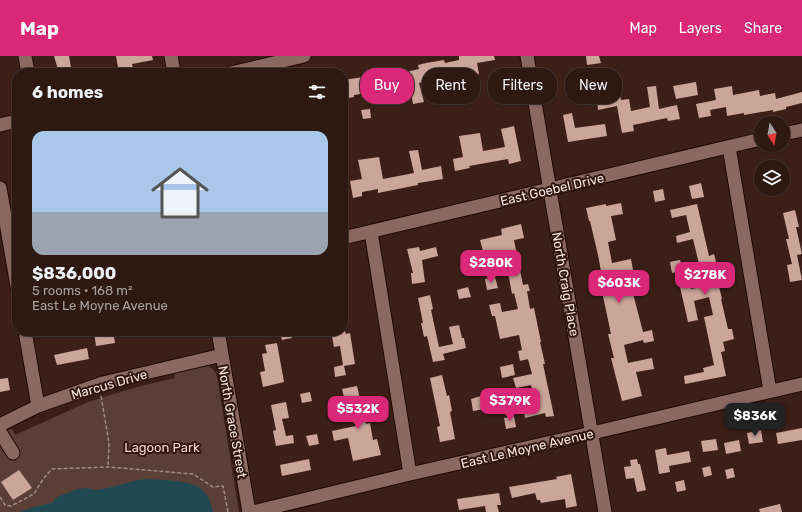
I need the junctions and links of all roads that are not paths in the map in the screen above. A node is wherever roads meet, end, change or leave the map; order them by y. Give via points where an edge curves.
1 (25, 56) edge
2 (172, 56) edge
3 (304, 56) edge
4 (527, 56) edge
5 (27, 68) edge
6 (173, 68) edge
7 (252, 68) edge
8 (12, 122) edge
9 (0, 125) edge
10 (802, 130) edge
11 (790, 133) edge
12 (754, 141) edge
13 (730, 147) junction
14 (0, 188) edge
15 (550, 189) junction
16 (371, 232) junction
17 (348, 237) edge
18 (12, 257) edge
19 (26, 336) edge
20 (219, 336) edge
21 (222, 355) junction
22 (802, 384) edge
23 (770, 391) junction
24 (38, 406) junction
25 (0, 425) edge
26 (0, 432) edge
27 (592, 433) junction
28 (13, 453) dead end
29 (410, 474) junction
30 (249, 512) edge
31 (252, 512) edge
32 (605, 512) edge

1 - 5 street
2 - 6 street
3 - 7 street
4 - 15 street, North Craig Place
8 - 9 street
10 - 11 street
12 - 13 street, East Goebel Drive
13 - 15 street, East Goebel Drive
13 - 23 street
14 - 18 street
15 - 16 street, East Goebel Drive
15 - 27 street, North Craig Place
16 - 17 street, East Goebel Drive
16 - 29 street
19 - 24 street
20 - 21 street, North Grace Street
21 - 24 street, Marcus Drive via 123,377
21 - 30 street, North Grace Street
22 - 23 street, East Le Moyne Avenue
23 - 27 street, East Le Moyne Avenue
24 - 25 street, Marcus Drive
26 - 28 street
27 - 29 street, East Le Moyne Avenue
27 - 32 street, North Craig Place
29 - 31 street, East Le Moyne Avenue

